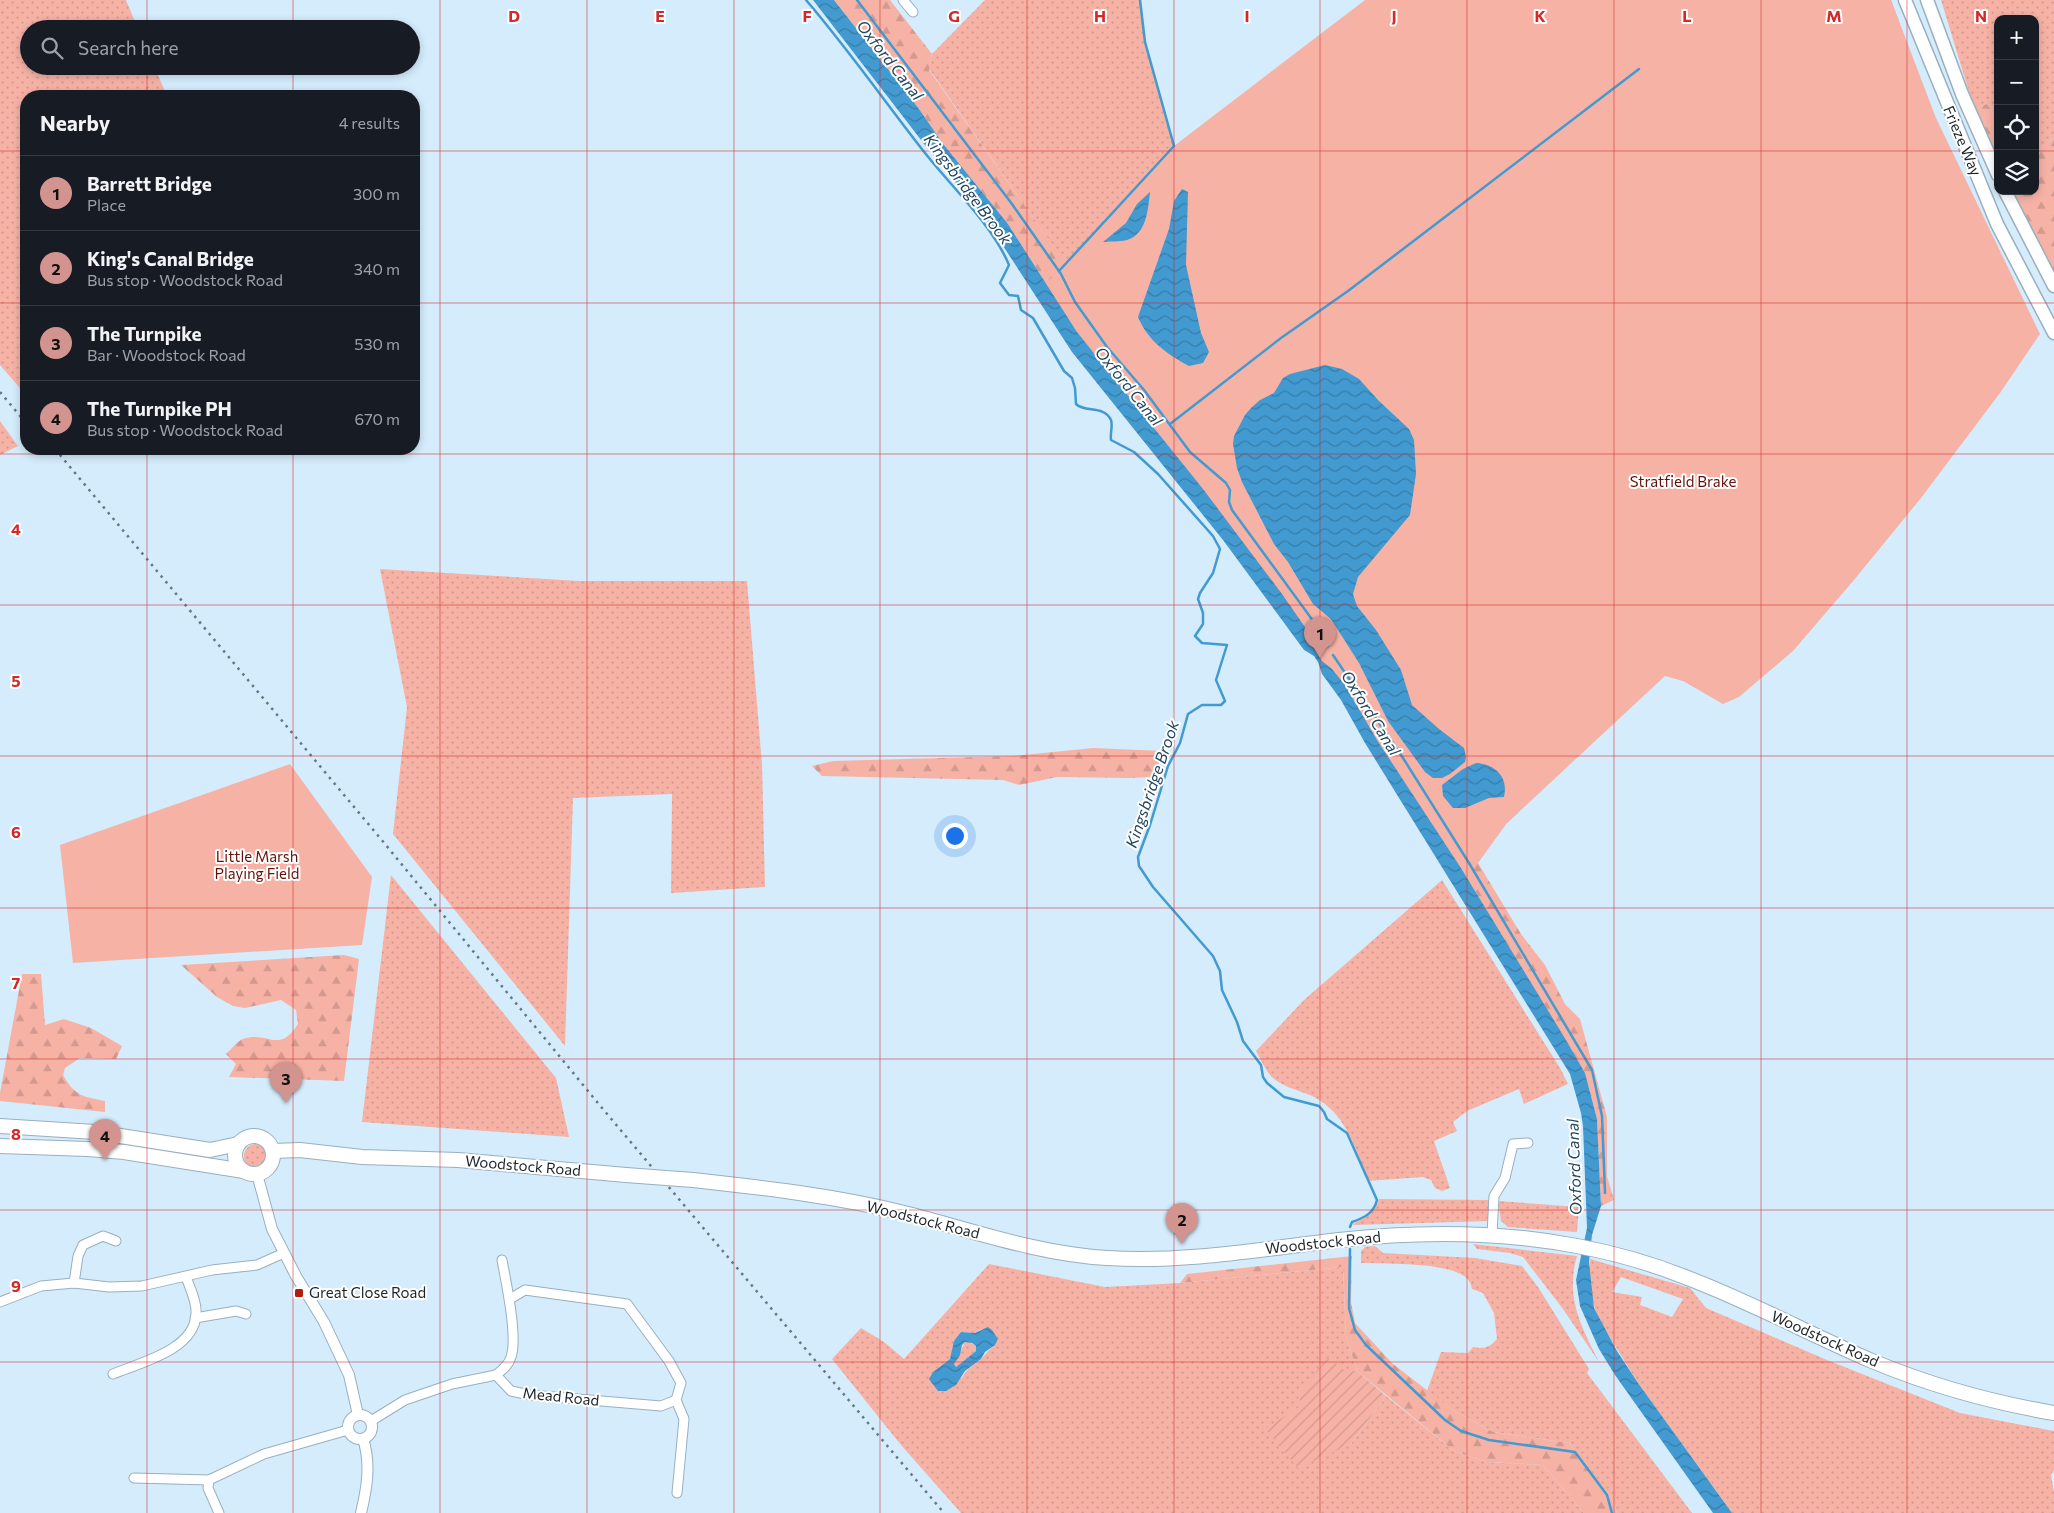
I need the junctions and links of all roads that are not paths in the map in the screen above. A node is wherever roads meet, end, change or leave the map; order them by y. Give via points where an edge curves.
1 (903, 0) edge
2 (1905, 0) edge
3 (1927, 0) edge
4 (913, 12) dead end
5 (1994, 166) edge
6 (2007, 195) edge
7 (2054, 286) edge
8 (2054, 333) edge
9 (0, 1126) edge
10 (1528, 1143) dead end
11 (238, 1144) junction
12 (0, 1146) edge
13 (274, 1151) junction
14 (250, 1173) junction
15 (1492, 1235) junction
16 (116, 1241) dead end
17 (284, 1253) junction
18 (502, 1260) dead end
19 (186, 1277) junction
20 (74, 1283) junction
21 (510, 1299) junction
22 (0, 1302) edge
23 (246, 1314) dead end
24 (195, 1318) junction
25 (112, 1374) dead end
26 (496, 1375) junction
27 (676, 1400) junction
28 (2054, 1413) edge
29 (358, 1415) junction
30 (371, 1421) junction
31 (348, 1430) junction
32 (362, 1439) junction
33 (134, 1478) dead end
34 (209, 1480) junction
35 (677, 1493) dead end
36 (219, 1513) edge
37 (361, 1513) edge

1 - 4 street
2 - 8 main road, Frieze Way via 1997,224
3 - 5 main road, Frieze Way via 1962,94
6 - 7 main road
9 - 11 highway via 95,1132 210,1150
10 - 15 street via 1513,1144 1505,1178 1494,1196
11 - 13 highway via 244,1138 258,1136 269,1142
11 - 14 highway via 236,1162
12 - 14 highway via 88,1148
13 - 14 highway via 267,1169
13 - 15 highway, Woodstock Road, bridge via 458,1160 761,1187 909,1215 1020,1245 1106,1258 1157,1260 1414,1234
14 - 17 street
15 - 28 highway, Woodstock Road via 1600,1251 1688,1278 1870,1360 1933,1384 1988,1400
16 - 20 street via 103,1233 83,1245
17 - 19 street via 257,1265 212,1270
17 - 29 street via 324,1322 349,1375
18 - 21 street
19 - 20 street via 130,1286
19 - 24 street via 195,1304
20 - 22 street via 41,1286
21 - 26 street via 513,1349 508,1364
21 - 27 street via 525,1290 627,1304 681,1383
23 - 24 street via 236,1311
24 - 25 street via 187,1336 170,1351
26 - 27 street, Mead Road via 511,1391 530,1395 661,1406
26 - 30 street via 452,1384 412,1398
27 - 35 street via 684,1420
29 - 30 street
29 - 31 street via 350,1421
30 - 32 street via 372,1429
31 - 32 street via 353,1437
31 - 34 street via 264,1454
32 - 37 street via 368,1469
33 - 34 street
34 - 36 street via 208,1488

